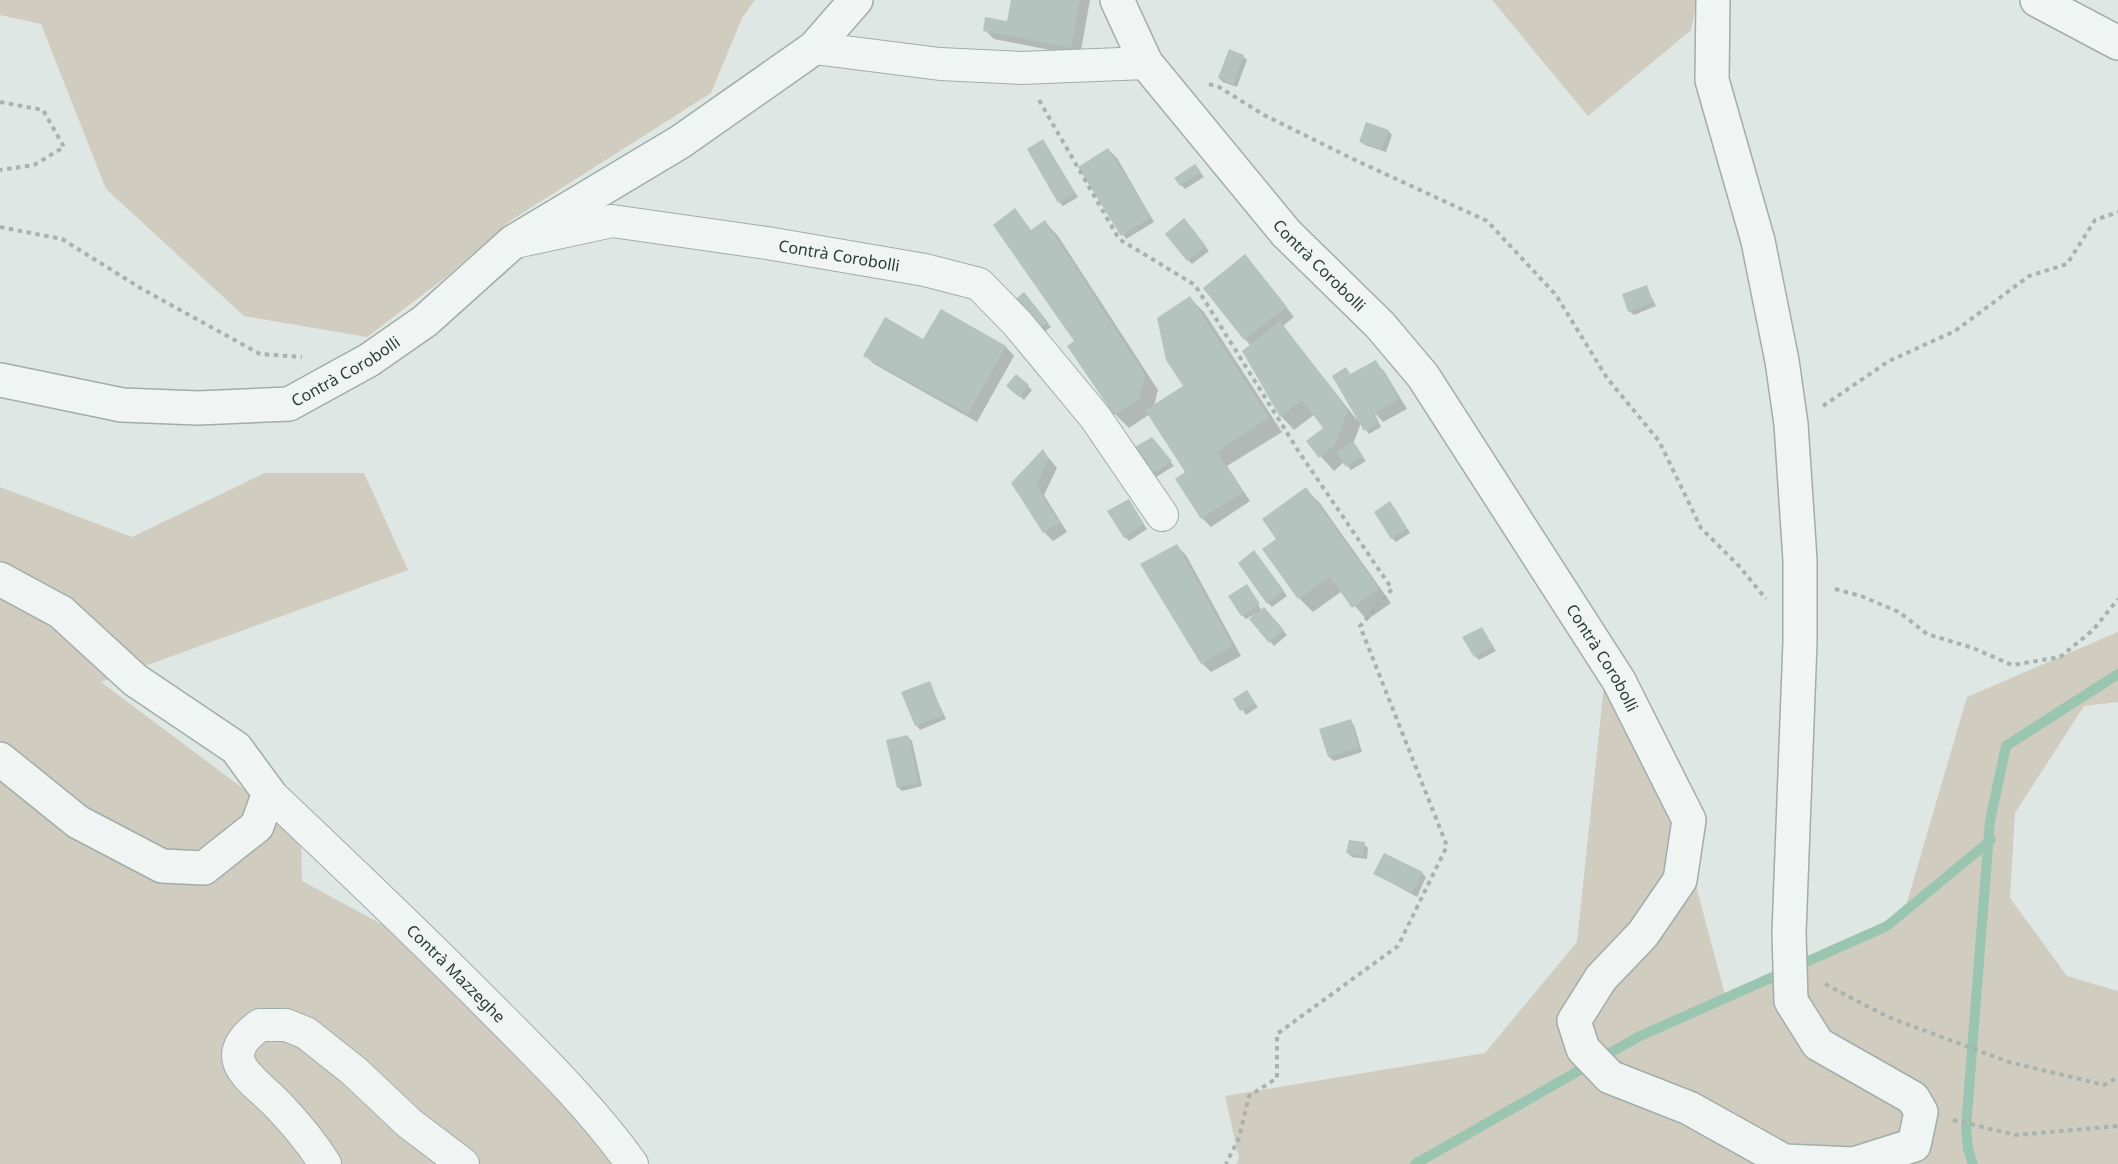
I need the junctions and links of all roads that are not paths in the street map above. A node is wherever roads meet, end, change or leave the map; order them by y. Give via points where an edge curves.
1 (855, 0) edge
2 (1117, 0) edge
3 (1713, 0) edge
4 (2037, 0) edge
5 (2118, 43) edge
6 (814, 48) junction
7 (1146, 63) junction
8 (513, 242) junction
9 (0, 380) edge
10 (1162, 515) dead end
11 (0, 579) edge
12 (0, 759) edge
13 (269, 793) junction
14 (324, 1164) edge
15 (463, 1164) edge
16 (632, 1164) edge
17 (1854, 1164) edge

1 - 6 street, Contrà Corobolli
2 - 7 street, Contrà Corobolli
3 - 17 street, Contrà Corobolli via 1712,80 1758,241 1791,424 1800,589 1789,933 1791,1001 1818,1044 1913,1098 1921,1112 1914,1145
4 - 5 street
6 - 7 street via 940,64 1021,68
6 - 8 street, Contrà Corobolli via 680,142
7 - 17 street, Contrà Corobolli via 1286,233 1380,325 1423,376 1619,681 1689,820 1680,880 1643,934 1601,978 1574,1021 1583,1049 1610,1077 1689,1108 1784,1161
8 - 9 street, Contrà Corobolli via 425,321 369,360 289,404 198,408 122,405
8 - 10 street, Contrà Corobolli via 612,221 914,268 979,284 1017,322 1095,417
11 - 13 street via 61,612 135,680 236,748
12 - 13 street via 78,822 162,866 204,868 257,826
13 - 16 street, Contrà Mazzeghe via 394,910 543,1061 606,1128
14 - 15 street via 288,1114 245,1076 239,1065 241,1044 260,1025 286,1024 306,1033 409,1123

